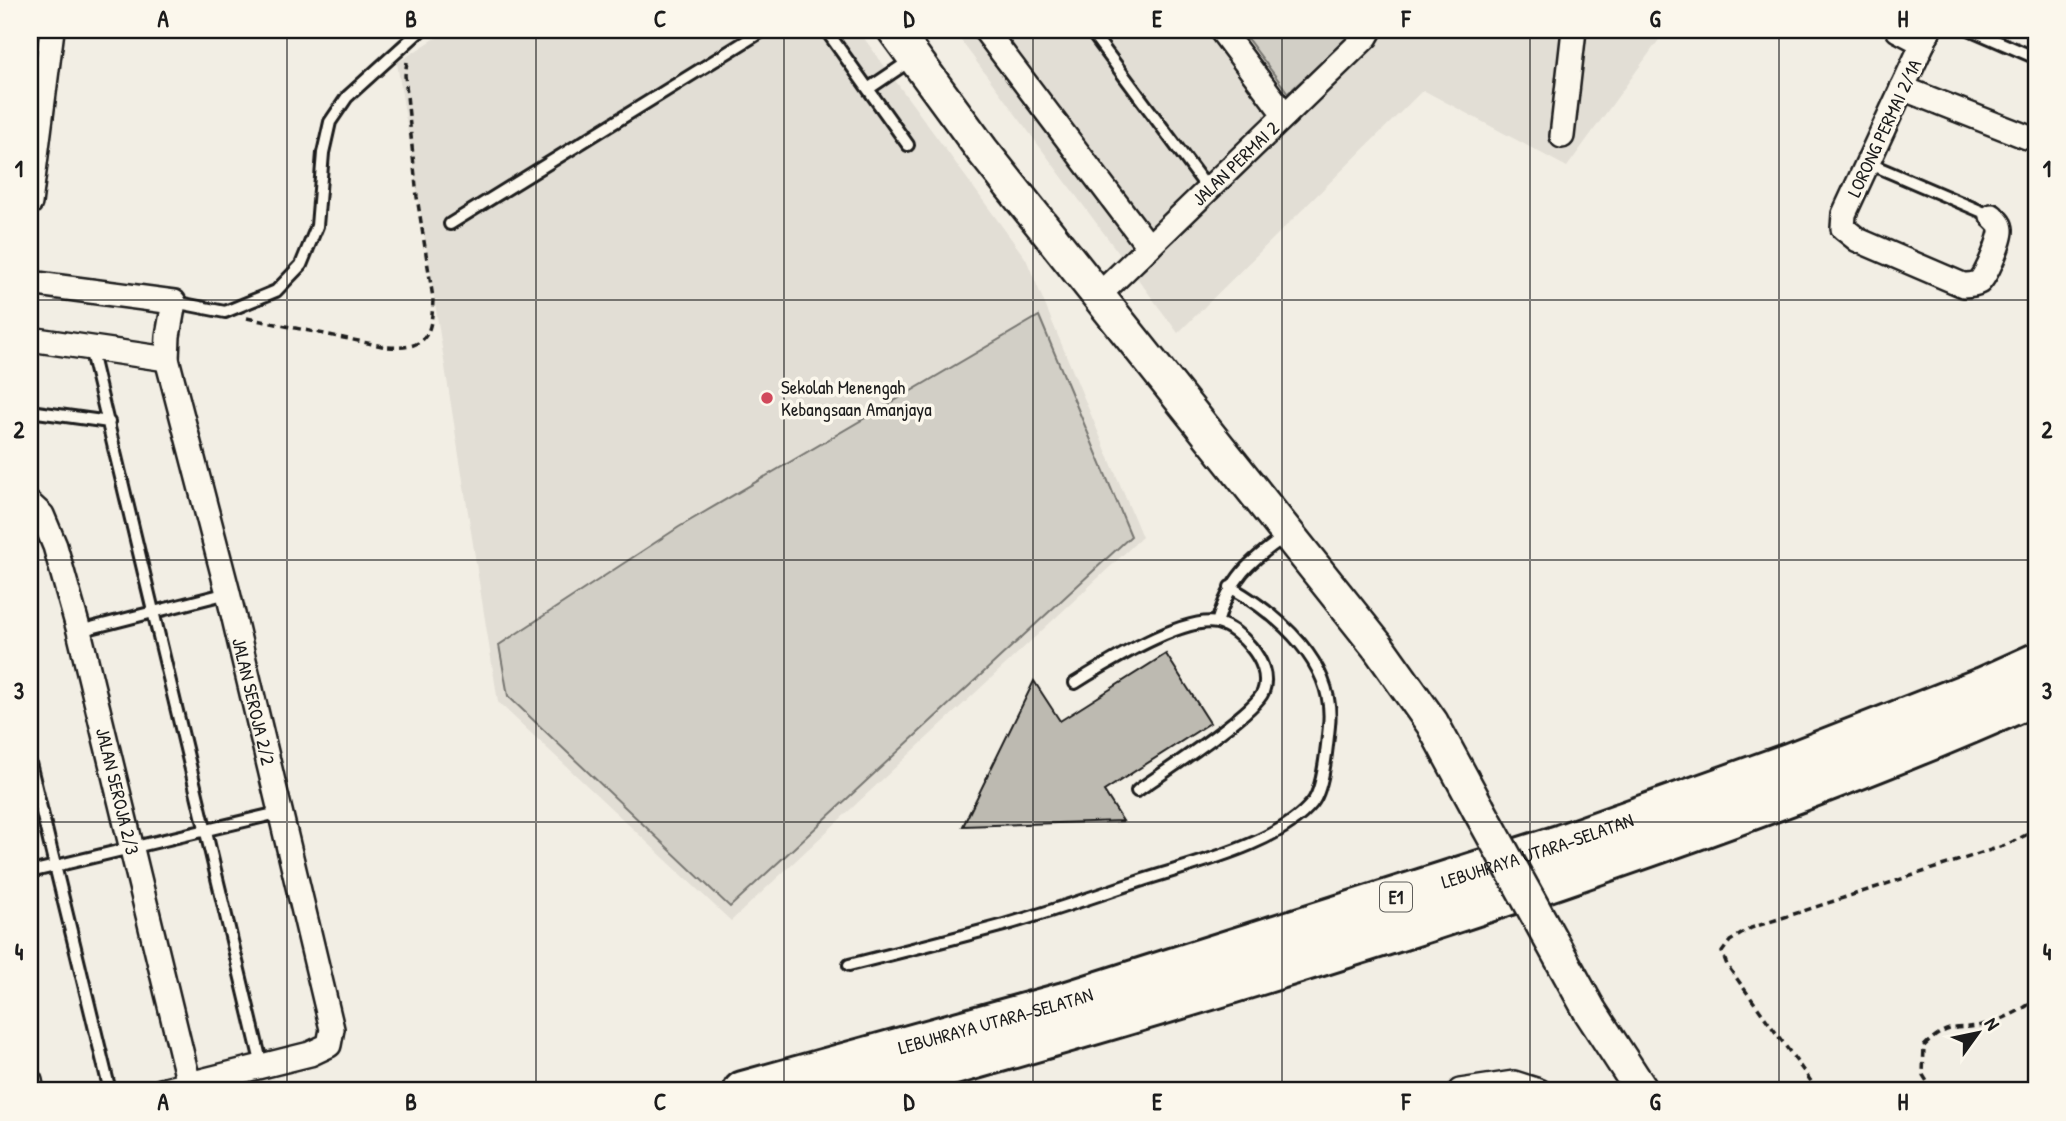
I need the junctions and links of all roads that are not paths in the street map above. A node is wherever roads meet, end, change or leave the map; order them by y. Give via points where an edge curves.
1 (764, 30) edge
2 (826, 30) edge
3 (894, 30) edge
4 (985, 30) edge
5 (1090, 30) edge
6 (1222, 30) edge
7 (1370, 30) edge
8 (1574, 30) edge
9 (1898, 30) edge
10 (1971, 30) edge
11 (416, 33) edge
12 (1926, 36) edge
13 (44, 41) edge
14 (2036, 58) edge
15 (913, 59) junction
16 (1902, 88) junction
17 (868, 89) junction
18 (1285, 115) junction
19 (1562, 136) dead end
20 (2026, 137) dead end
21 (908, 145) dead end
22 (1868, 163) junction
23 (1208, 189) junction
24 (30, 203) edge
25 (1992, 216) joint
26 (450, 224) dead end
27 (1149, 247) junction
28 (30, 283) edge
29 (1098, 296) junction
30 (174, 302) junction
31 (30, 339) edge
32 (90, 348) junction
33 (167, 359) junction
34 (30, 411) edge
35 (109, 422) junction
36 (30, 504) edge
37 (1289, 534) junction
38 (1230, 587) junction
39 (228, 593) junction
40 (154, 611) junction
41 (1217, 623) junction
42 (79, 631) junction
43 (2036, 663) edge
44 (1075, 683) dead end
45 (2036, 695) edge
46 (30, 763) edge
47 (1137, 791) dead end
48 (282, 812) junction
49 (206, 830) junction
50 (132, 847) junction
51 (56, 867) junction
52 (30, 872) edge
53 (849, 965) dead end
54 (262, 1066) junction
55 (30, 1081) edge
56 (189, 1084) junction
57 (32, 1091) edge
58 (110, 1091) edge
59 (161, 1091) edge
60 (743, 1091) edge
61 (862, 1091) edge
62 (1462, 1091) edge
63 (1539, 1091) edge
64 (1642, 1091) edge

1 - 26 lane
2 - 17 lane
3 - 15 main road
4 - 27 street
5 - 23 lane
6 - 18 street
7 - 18 street, JALAN PERMAI 2
8 - 19 street
9 - 12 street
10 - 14 lane
11 - 30 lane via 347,97 330,122 317,226 301,265 276,291 225,312
12 - 16 street, LORONG PERMAI 2/1A
13 - 24 street
15 - 17 lane
15 - 29 main road
16 - 20 street
16 - 22 street, LORONG PERMAI 2/1A
17 - 21 lane
18 - 23 street, JALAN PERMAI 2
22 - 25 lane
22 - 25 street, LORONG PERMAI 2/1A via 1844,215 1843,228 1858,240 1962,285 1979,282 1985,275 2001,232
23 - 27 street, JALAN PERMAI 2
27 - 29 street, JALAN PERMAI 2
28 - 30 street
29 - 37 main road
30 - 33 street, JALAN SEROJA 2/2
31 - 32 street
32 - 33 street
32 - 35 lane
33 - 39 street, JALAN SEROJA 2/2
34 - 35 lane
35 - 40 lane
36 - 42 street, JALAN SEROJA 2/3 via 42,515 55,546
37 - 38 lane via 1260,553
37 - 64 main road, bridge via 1432,723 1590,1011
38 - 41 lane
38 - 53 lane via 1258,603 1290,631 1319,669 1331,708 1315,800 1305,811 1287,827 1229,852 1006,925
39 - 40 lane
39 - 48 street, JALAN SEROJA 2/2
40 - 42 lane
40 - 49 lane
41 - 44 lane via 1169,632
41 - 47 lane via 1243,637 1256,654 1265,674 1263,693 1219,733
42 - 50 street, JALAN SEROJA 2/3
43 - 60 highway, LEBUHRAYA UTARA–SELATAN / E1 via 1789,764 1562,844 1068,1001
45 - 61 highway, LEBUHRAYA UTARA–SELATAN / E1 via 1751,812 1474,908 1268,975
46 - 51 lane
48 - 49 lane
48 - 54 street, JALAN SEROJA 2/2 via 332,1029 329,1045
49 - 50 lane
49 - 54 lane
50 - 51 lane
50 - 56 street, JALAN SEROJA 2/3
51 - 52 lane
51 - 58 lane
54 - 56 street
55 - 57 street
56 - 59 street
62 - 63 street via 1514,1083

